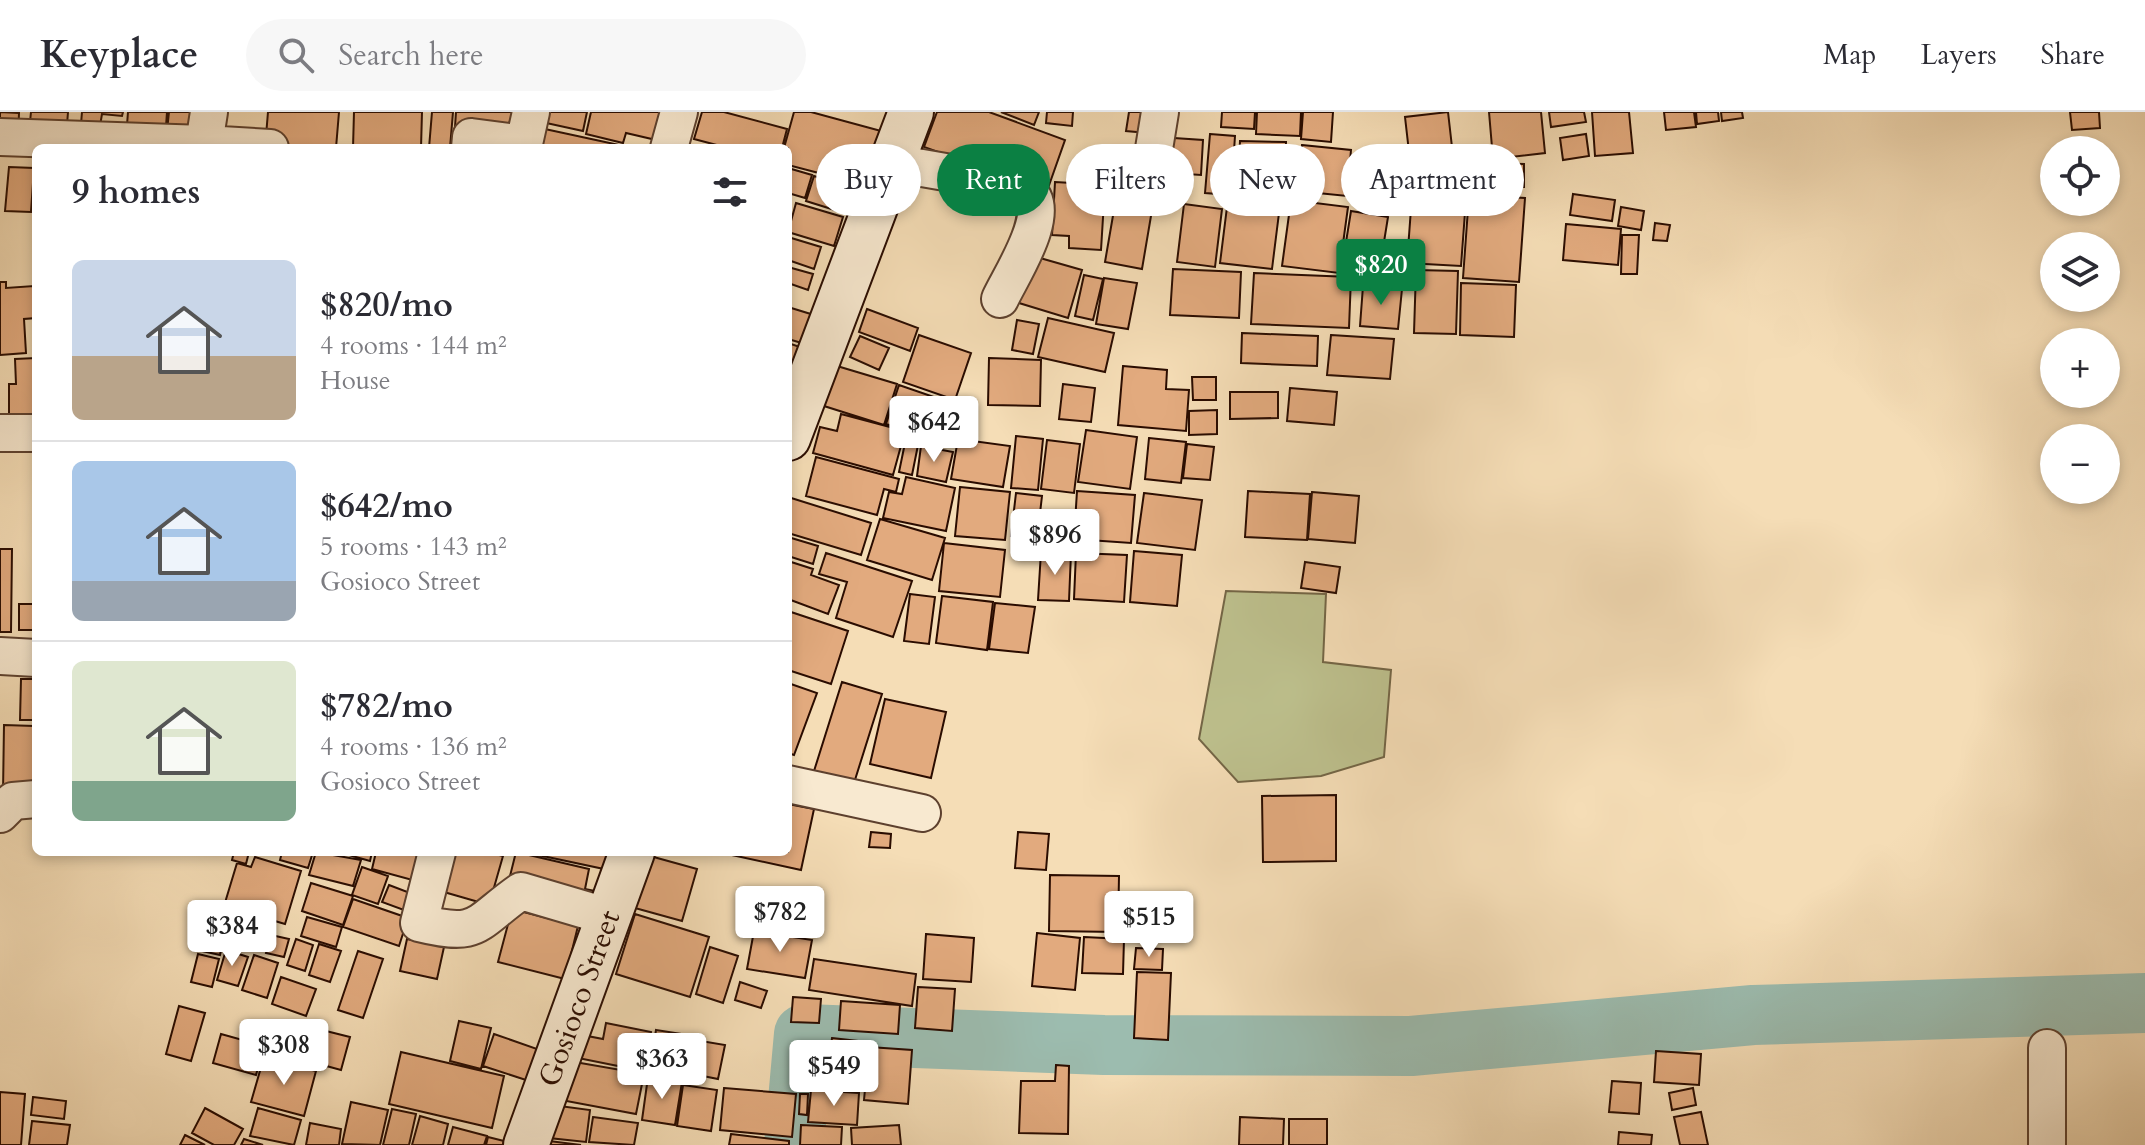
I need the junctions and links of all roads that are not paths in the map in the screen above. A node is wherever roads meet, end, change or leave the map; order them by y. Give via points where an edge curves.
1 (679, 112) edge
2 (911, 112) edge
3 (1160, 112) edge
4 (205, 135) edge
5 (526, 135) edge
6 (0, 137) edge
7 (250, 144) edge
8 (470, 144) edge
9 (670, 144) edge
10 (900, 144) edge
11 (1155, 144) edge
12 (921, 168) edge
13 (873, 216) edge
14 (1000, 299) dead end
15 (792, 428) edge
16 (0, 433) edge
17 (32, 433) edge
18 (0, 656) edge
19 (32, 658) edge
20 (792, 785) edge
21 (32, 799) edge
22 (922, 813) dead end
23 (0, 814) edge
24 (436, 856) edge
25 (631, 856) edge
26 (609, 917) junction
27 (2047, 1048) dead end
28 (526, 1145) edge
29 (2047, 1145) edge

1 - 9 street
2 - 10 street
3 - 11 street
4 - 6 street
4 - 7 street
5 - 8 street via 471,137
12 - 14 street via 1009,183 1032,197 1038,219
13 - 15 street
16 - 17 street
18 - 19 street
20 - 22 street
21 - 23 street via 13,801
24 - 26 street via 419,923 468,930 521,891
25 - 26 street, Gosioco Street
26 - 28 street, Gosioco Street
27 - 29 street

